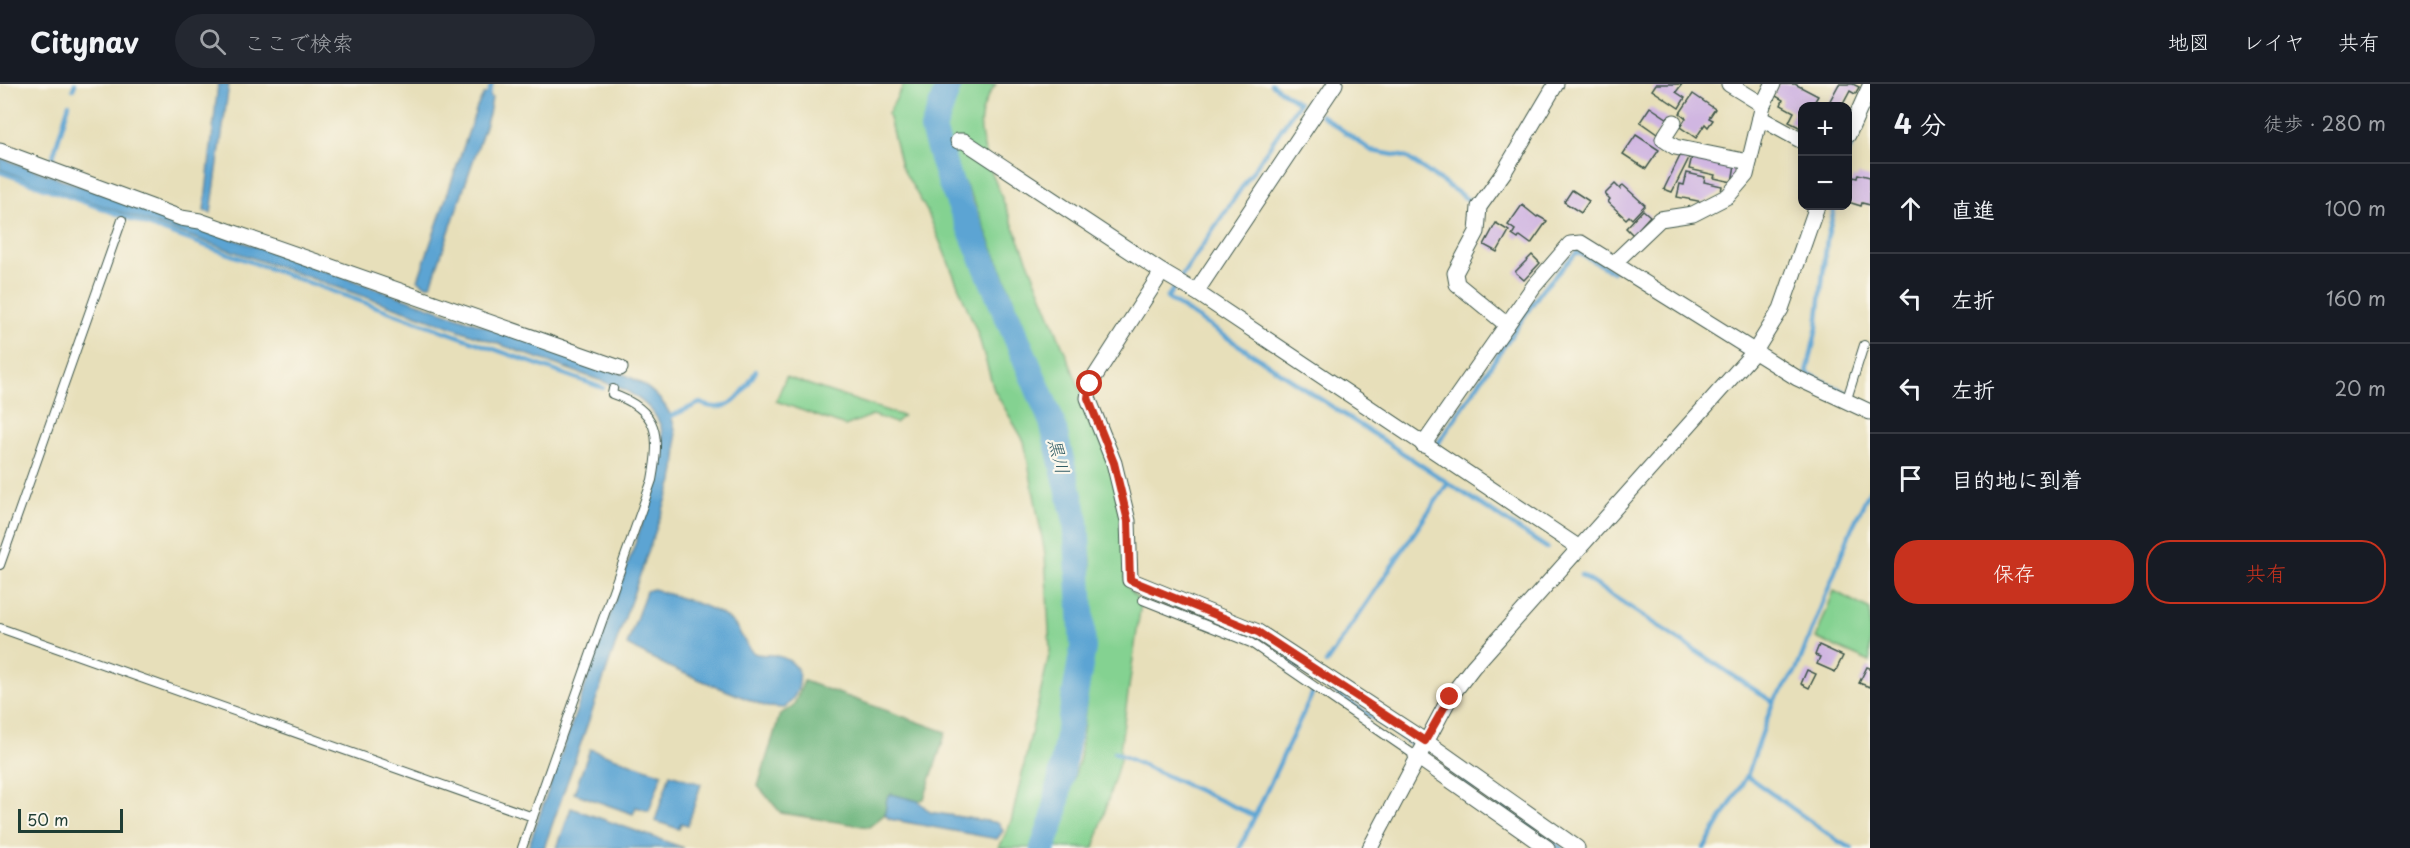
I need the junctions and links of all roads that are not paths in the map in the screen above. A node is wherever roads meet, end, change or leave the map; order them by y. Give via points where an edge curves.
1 (1335, 84) edge
2 (1556, 84) edge
3 (1730, 84) edge
4 (1773, 84) edge
5 (1870, 86) edge
6 (1762, 112) junction
7 (1674, 122) dead end
8 (1852, 126) edge
9 (1798, 137) edge
10 (958, 141) dead end
11 (0, 151) edge
12 (1749, 162) junction
13 (1816, 210) edge
14 (122, 220) dead end
15 (1614, 262) junction
16 (1172, 279) junction
17 (1196, 292) junction
18 (1507, 325) junction
19 (1864, 345) dead end
20 (1755, 351) junction
21 (620, 368) dead end
22 (613, 389) dead end
23 (1849, 395) junction
24 (1870, 412) edge
25 (1423, 445) junction
26 (1570, 556) junction
27 (0, 565) edge
28 (1143, 600) dead end
29 (0, 628) edge
30 (1425, 741) junction
31 (1416, 756) junction
32 (533, 817) junction
33 (522, 848) edge
34 (1370, 848) edge
35 (1548, 848) edge
36 (1577, 848) edge

1 - 17 street
2 - 18 street via 1479,207 1477,232 1455,273 1457,284
3 - 6 street
4 - 6 street
5 - 8 street
6 - 9 street
6 - 12 street
7 - 12 street via 1663,139 1676,147
10 - 16 street via 964,141
11 - 21 street via 181,218 205,223
12 - 15 street via 1746,176 1728,196 1693,214 1660,219
13 - 20 street via 1781,309
14 - 27 lane
15 - 18 street via 1581,243 1570,244
15 - 20 street
16 - 17 street
16 - 30 street via 1090,384 1088,398 1114,463 1128,521 1130,580 1258,632
17 - 25 street
18 - 25 street
19 - 23 lane
20 - 23 street via 1797,378
20 - 26 street
22 - 32 lane via 612,394 643,409 652,422 657,450 652,480
23 - 24 street
25 - 26 street
26 - 30 street via 1473,667
28 - 31 lane via 1251,643
29 - 32 lane
30 - 31 street
30 - 36 street
31 - 34 street
31 - 35 street
32 - 33 lane

